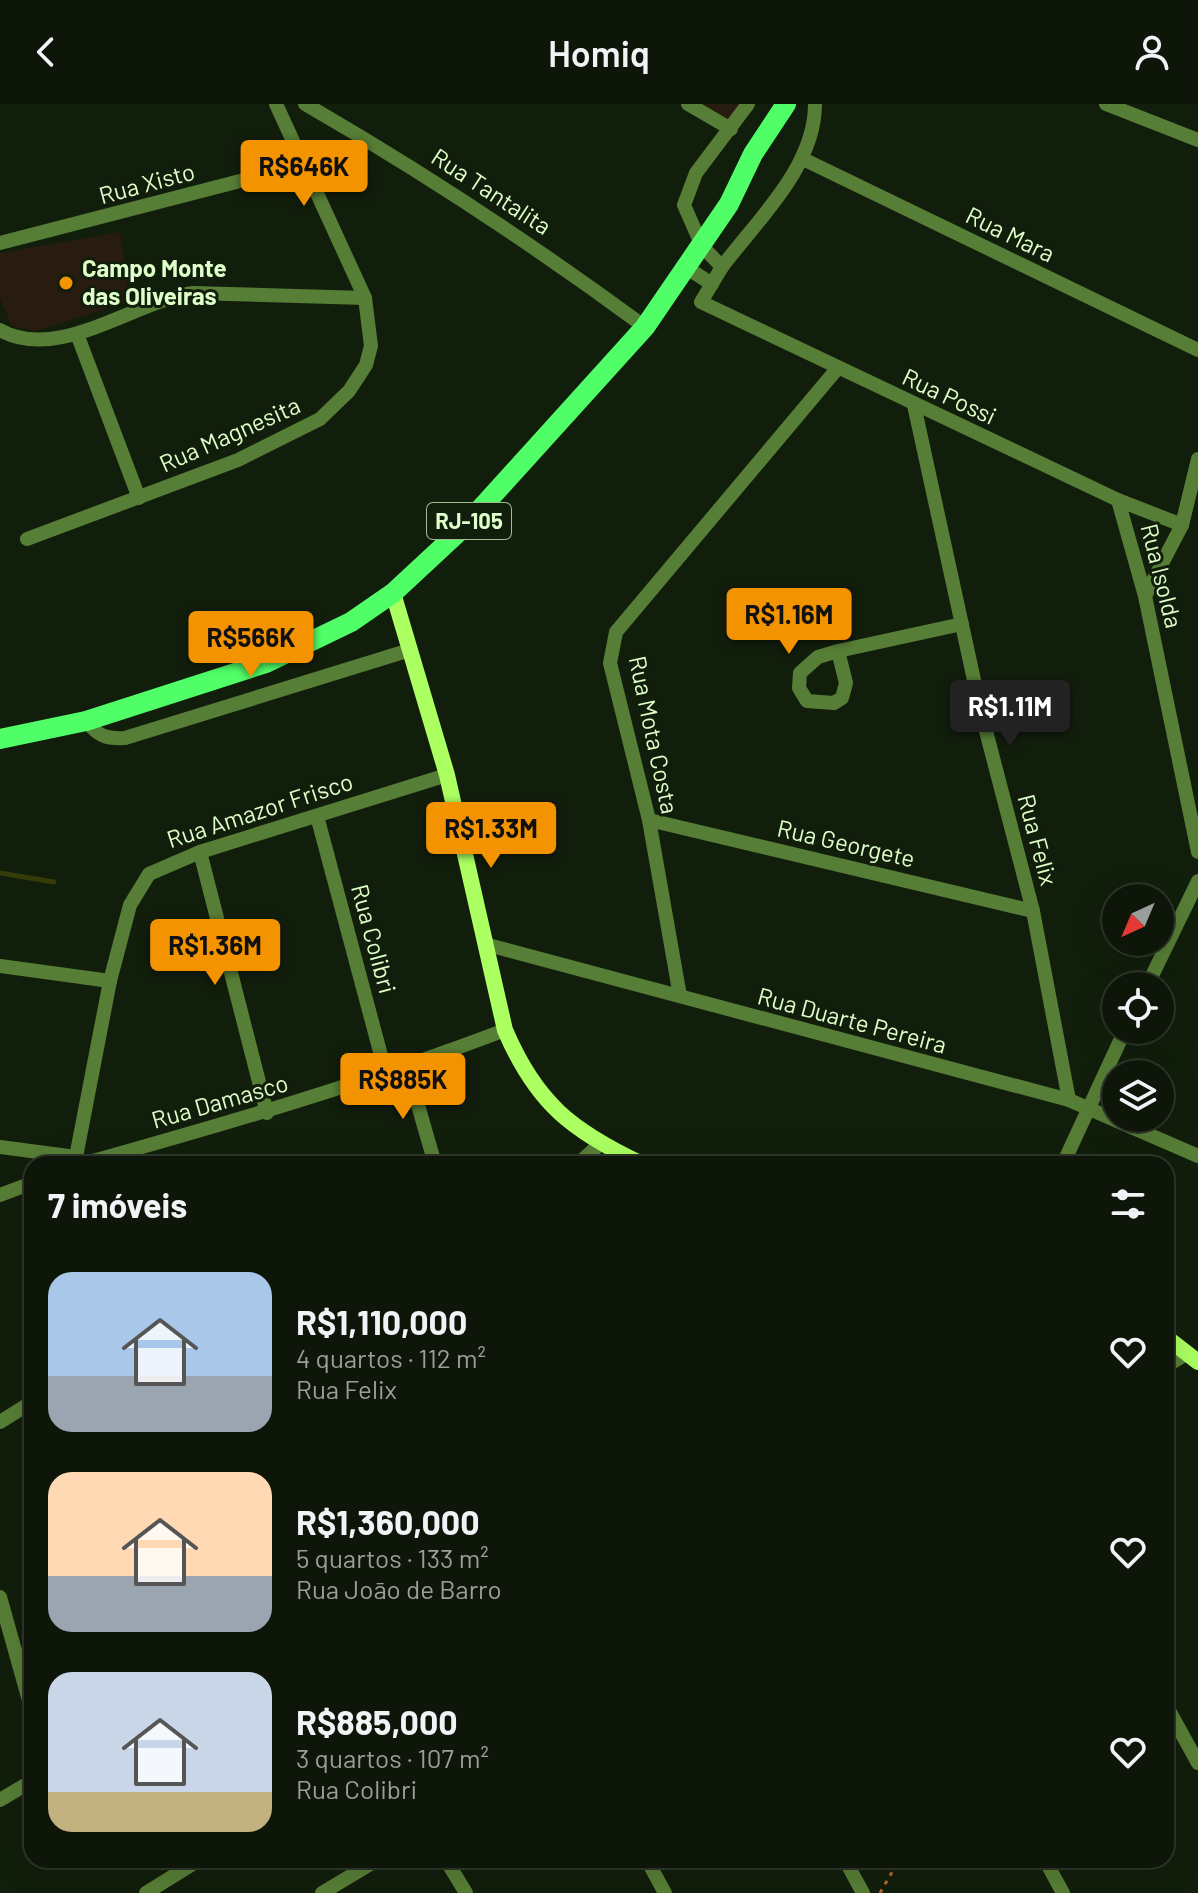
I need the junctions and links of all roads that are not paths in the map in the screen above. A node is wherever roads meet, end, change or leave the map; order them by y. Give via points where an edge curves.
1 (276, 104) edge
2 (305, 104) edge
3 (688, 104) edge
4 (748, 104) edge
5 (786, 104) edge
6 (815, 104) edge
7 (1106, 104) edge
8 (731, 129) junction
9 (1198, 140) edge
10 (803, 159) junction
11 (244, 180) road end
12 (0, 243) edge
13 (702, 246) junction
14 (722, 267) junction
15 (687, 268) junction
16 (712, 284) junction
17 (365, 298) junction
18 (645, 327) junction
19 (0, 330) edge
20 (77, 334) junction
21 (1198, 350) edge
22 (837, 369) junction
23 (914, 405) junction
24 (1198, 459) edge
25 (139, 498) junction
26 (1118, 500) junction
27 (1182, 525) junction
28 (27, 539) dead end
29 (393, 593) junction
30 (1145, 596) junction
31 (962, 624) junction
32 (410, 650) junction
33 (838, 651) dead end
34 (86, 721) junction
35 (0, 739) edge
36 (447, 775) junction
37 (317, 816) junction
38 (649, 820) junction
39 (200, 852) junction
40 (1198, 852) edge
41 (1198, 881) edge
42 (1033, 911) junction
43 (488, 945) junction
44 (0, 966) edge
45 (1154, 972) edge
46 (110, 981) junction
47 (680, 996) junction
48 (505, 1030) junction
49 (1118, 1044) edge
50 (407, 1067) junction
51 (386, 1074) junction
52 (1069, 1100) junction
53 (1088, 1106) junction
54 (267, 1113) junction
55 (600, 1144) junction
56 (0, 1147) edge
57 (48, 1156) edge
58 (81, 1156) edge
59 (103, 1156) edge
60 (433, 1156) edge
61 (587, 1156) edge
62 (625, 1156) edge
63 (1066, 1156) edge
64 (1198, 1156) edge
65 (24, 1186) edge
66 (0, 1195) edge
67 (1174, 1343) edge
68 (1193, 1358) edge
69 (24, 1407) edge
70 (0, 1422) edge
71 (0, 1597) edge
72 (6, 1646) edge
73 (24, 1691) edge
74 (1174, 1720) edge
75 (1198, 1763) edge
76 (24, 1786) edge
77 (0, 1800) edge
78 (186, 1868) edge
79 (364, 1868) edge
80 (451, 1868) edge
81 (651, 1868) edge
82 (849, 1868) edge
83 (1049, 1868) edge
84 (146, 1893) edge
85 (322, 1893) edge
86 (466, 1893) edge
87 (665, 1893) edge
88 (863, 1893) edge
89 (1063, 1893) edge

1 - 17 street, Rua Magnesita
2 - 18 street, Rua Tantalita via 404,161
3 - 8 street
4 - 8 street
5 - 13 main road, RJ-105
6 - 10 street via 813,133
7 - 9 street
8 - 13 street via 696,173 684,205
10 - 14 street
10 - 21 street, Rua Mara
11 - 12 street, Rua Xisto
13 - 14 street
13 - 15 main road, RJ-105
14 - 16 street
15 - 16 street
15 - 18 main road, RJ-105
16 - 22 street, Rua Possi via 701,302
17 - 20 street via 168,296
17 - 25 street, Rua Magnesita via 371,346 366,365 320,419 238,460
18 - 29 main road, RJ-105 via 463,528
19 - 20 street via 18,338
20 - 25 street
22 - 23 street, Rua Possi
22 - 38 street, Rua Mota Costa via 616,632 610,663
23 - 26 street, Rua Possi
23 - 31 street, Rua Felix
24 - 27 street
25 - 28 street, Rua Magnesita
26 - 27 street, Rua Possi
26 - 30 street, Rua Isolda
27 - 30 street
29 - 32 street
29 - 34 main road, RJ-105 via 351,622 266,663
30 - 40 street, Rua Isolda
31 - 33 street
31 - 42 street, Rua Felix
32 - 34 street via 125,738 108,739
32 - 36 street
34 - 35 main road, RJ-105
36 - 37 street, Rua Amazor Frisco
36 - 43 street
37 - 39 street, Rua Amazor Frisco
37 - 51 street, Rua Colibri
38 - 42 street, Rua Georgete
38 - 47 street, Rua Mota Costa
39 - 46 street, Rua Amazor Frisco via 160,866 141,883
39 - 54 street
41 - 45 street
42 - 52 street, Rua Felix
43 - 47 street, Rua Duarte Pereira
43 - 48 street
44 - 46 street
46 - 58 street, Rua Amazor Frisco
47 - 52 street, Rua Duarte Pereira
48 - 50 street, Rua Damasco
48 - 55 street via 523,1070 548,1103
49 - 53 street
50 - 51 street, Rua Damasco
50 - 60 street
51 - 54 street, Rua Damasco
52 - 53 street, Rua Duarte Pereira
53 - 63 street
53 - 64 street, Rua Duarte Pereira
54 - 59 street, Rua Damasco
55 - 61 street
55 - 62 street
56 - 57 street
65 - 66 street
67 - 68 street
69 - 70 street
71 - 72 street
72 - 73 street
74 - 75 street
76 - 77 street
78 - 84 street
79 - 85 street
80 - 86 street
81 - 87 street
82 - 88 street
83 - 89 street

